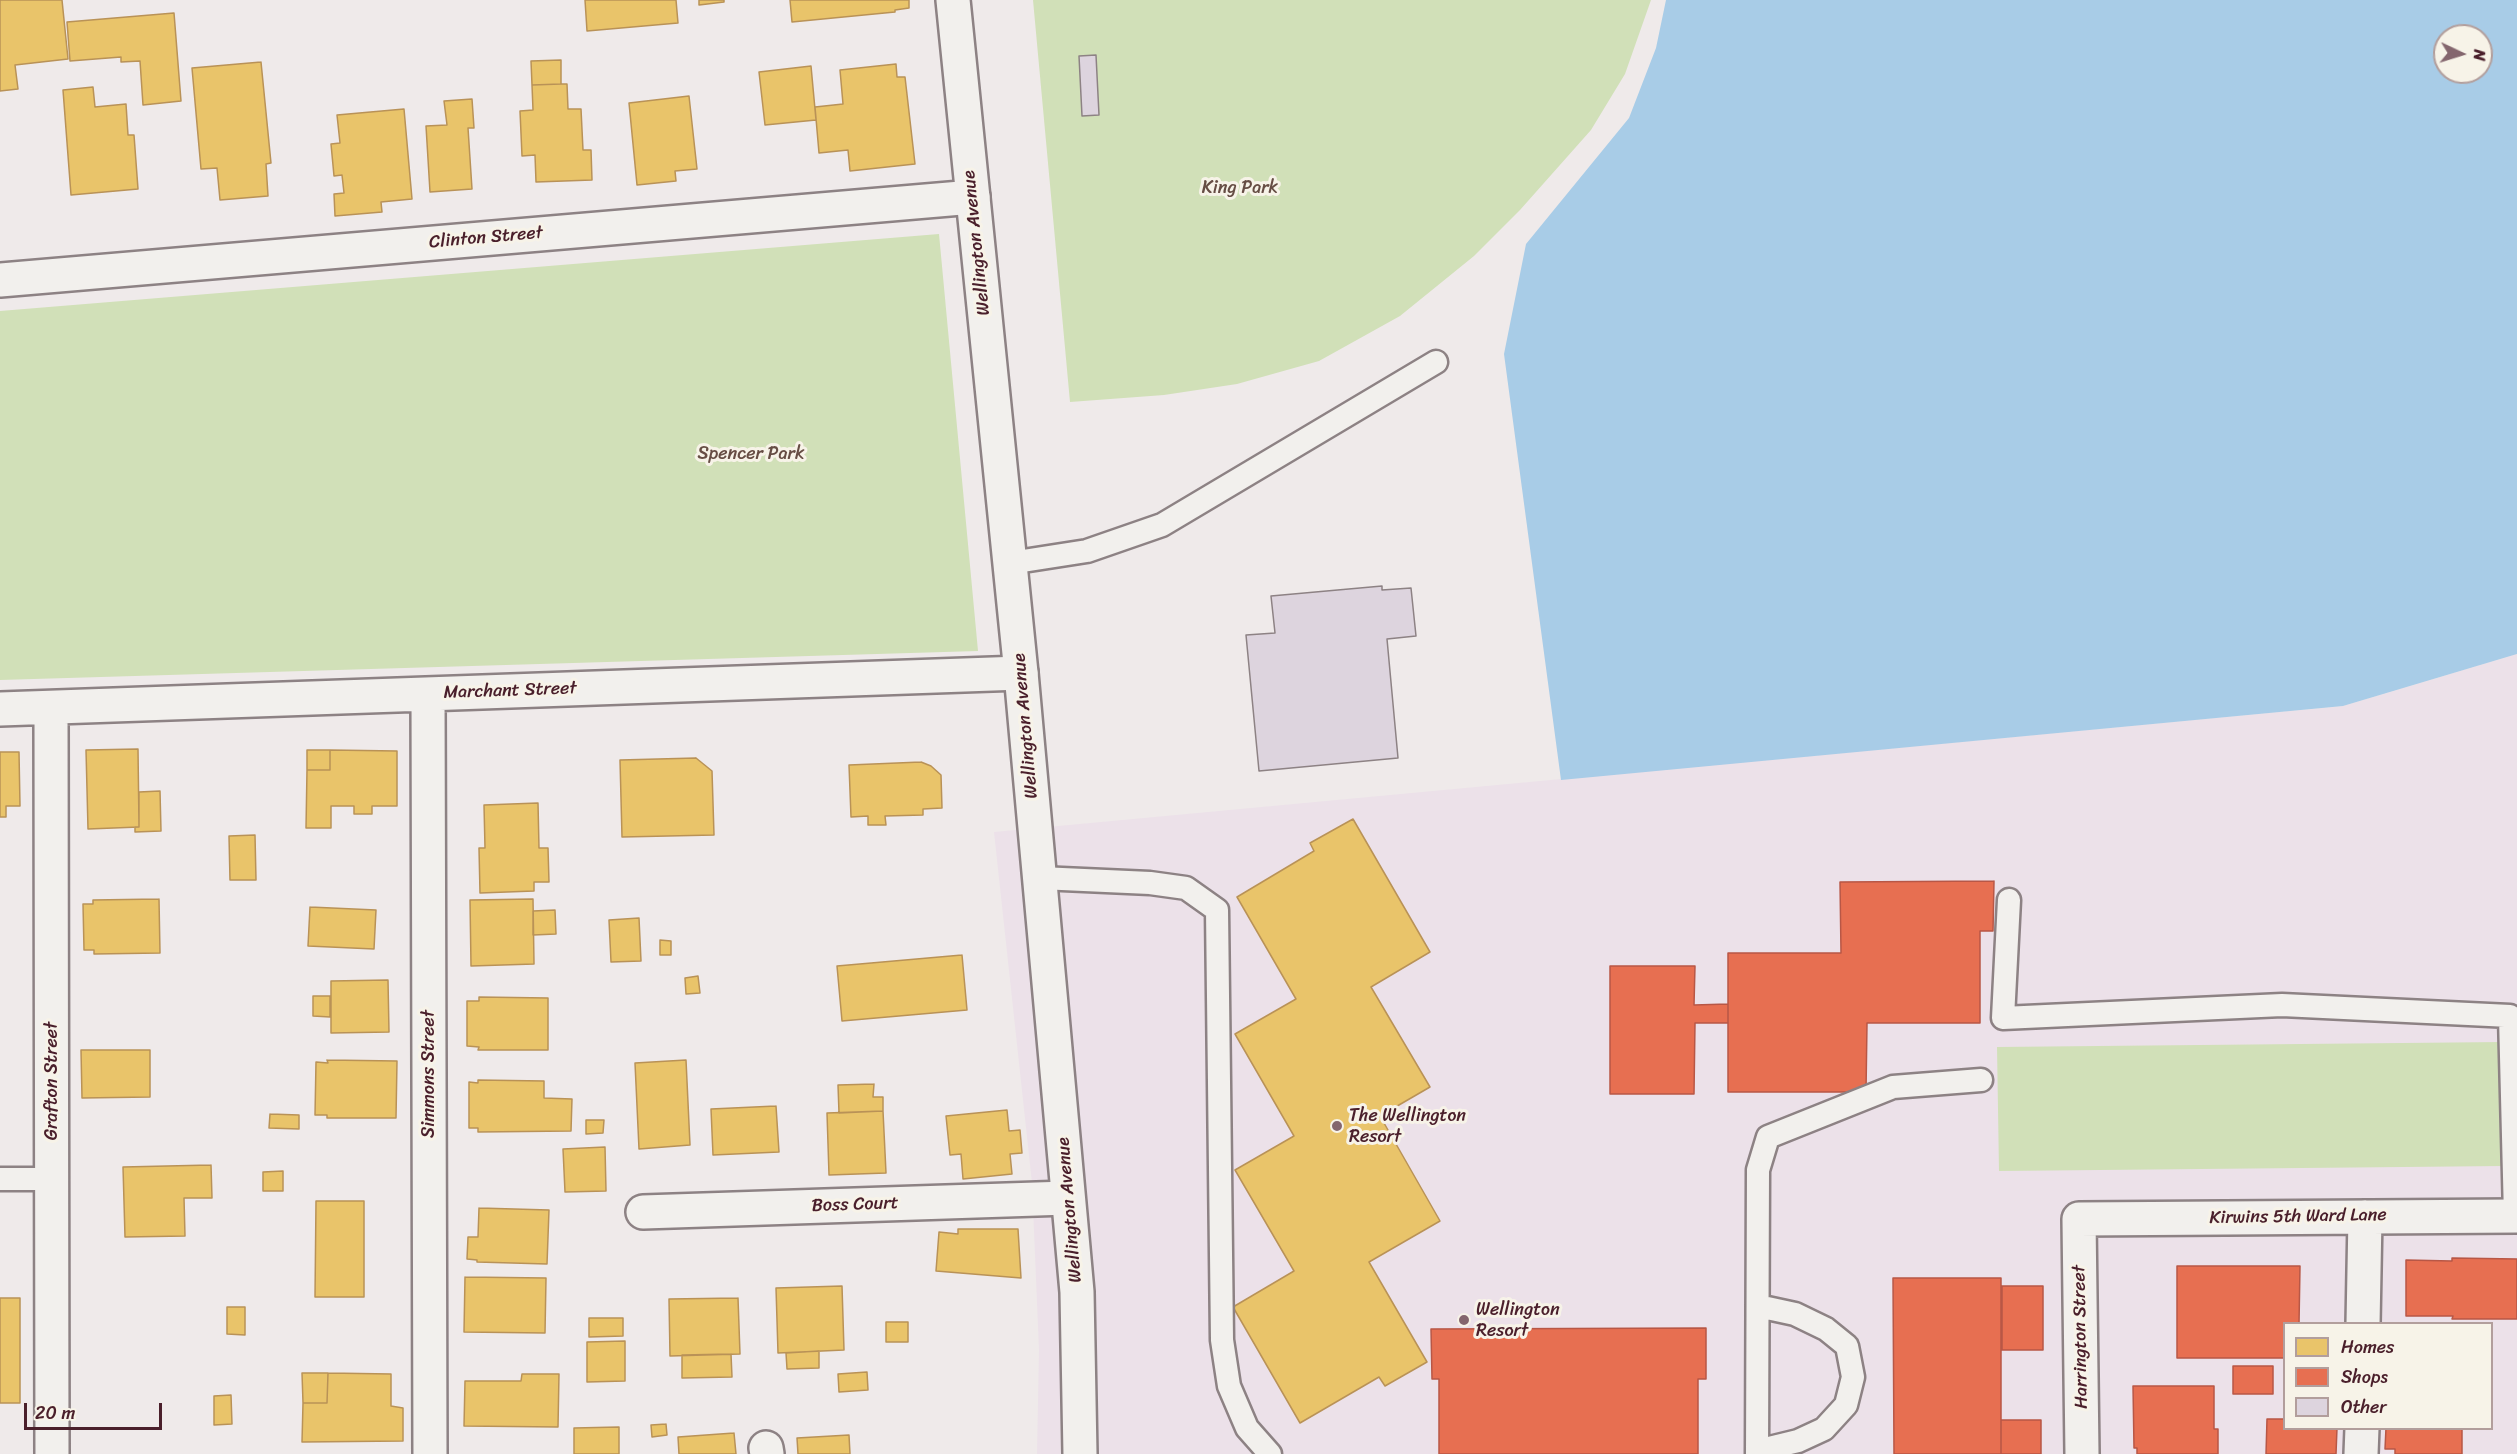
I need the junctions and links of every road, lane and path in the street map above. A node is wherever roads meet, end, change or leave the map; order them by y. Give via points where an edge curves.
1 (953, 0) edge
2 (973, 197) junction
3 (0, 280) edge
4 (1436, 362) dead end
5 (1010, 563) junction
6 (1021, 673) junction
7 (428, 694) junction
8 (51, 708) junction
9 (0, 709) edge
10 (1040, 878) junction
11 (2009, 900) dead end
12 (1980, 1080) dead end
13 (0, 1179) edge
14 (52, 1179) junction
15 (1067, 1198) junction
16 (643, 1212) dead end
17 (2516, 1216) edge
18 (2365, 1217) junction
19 (2079, 1219) joint
20 (1758, 1306) junction
21 (2363, 1322) edge
22 (2361, 1430) edge
23 (1757, 1452) edge
24 (52, 1454) edge
25 (430, 1454) edge
26 (1080, 1454) edge
27 (1270, 1454) edge
28 (2082, 1454) edge
29 (2361, 1454) edge

1 - 2 street, Wellington Avenue
2 - 3 street, Clinton Street
2 - 5 street, Wellington Avenue
4 - 5 lane via 1162,525 1087,551
5 - 6 street, Wellington Avenue
6 - 7 street, Marchant Street
6 - 10 street, Wellington Avenue
7 - 8 street, Marchant Street
7 - 25 street, Simmons Street
8 - 9 street, Marchant Street
8 - 14 street, Grafton Street
10 - 15 street, Wellington Avenue
10 - 27 lane via 1186,888 1217,910 1222,1340 1228,1386 1247,1428
11 - 17 lane via 2003,1018 2282,1005 2510,1016
12 - 20 lane via 1893,1087 1768,1137 1758,1170
13 - 14 lane
14 - 24 street, Grafton Street
15 - 16 street, Boss Court
15 - 26 street, Wellington Avenue via 1077,1292
17 - 18 street, Kirwins 5th Ward Lane
18 - 19 street, Kirwins 5th Ward Lane
18 - 21 street
19 - 28 street, Harrington Street
20 - 23 lane
20 - 23 lane via 1795,1314 1826,1329 1847,1346 1853,1377 1846,1405 1824,1429
22 - 29 street

